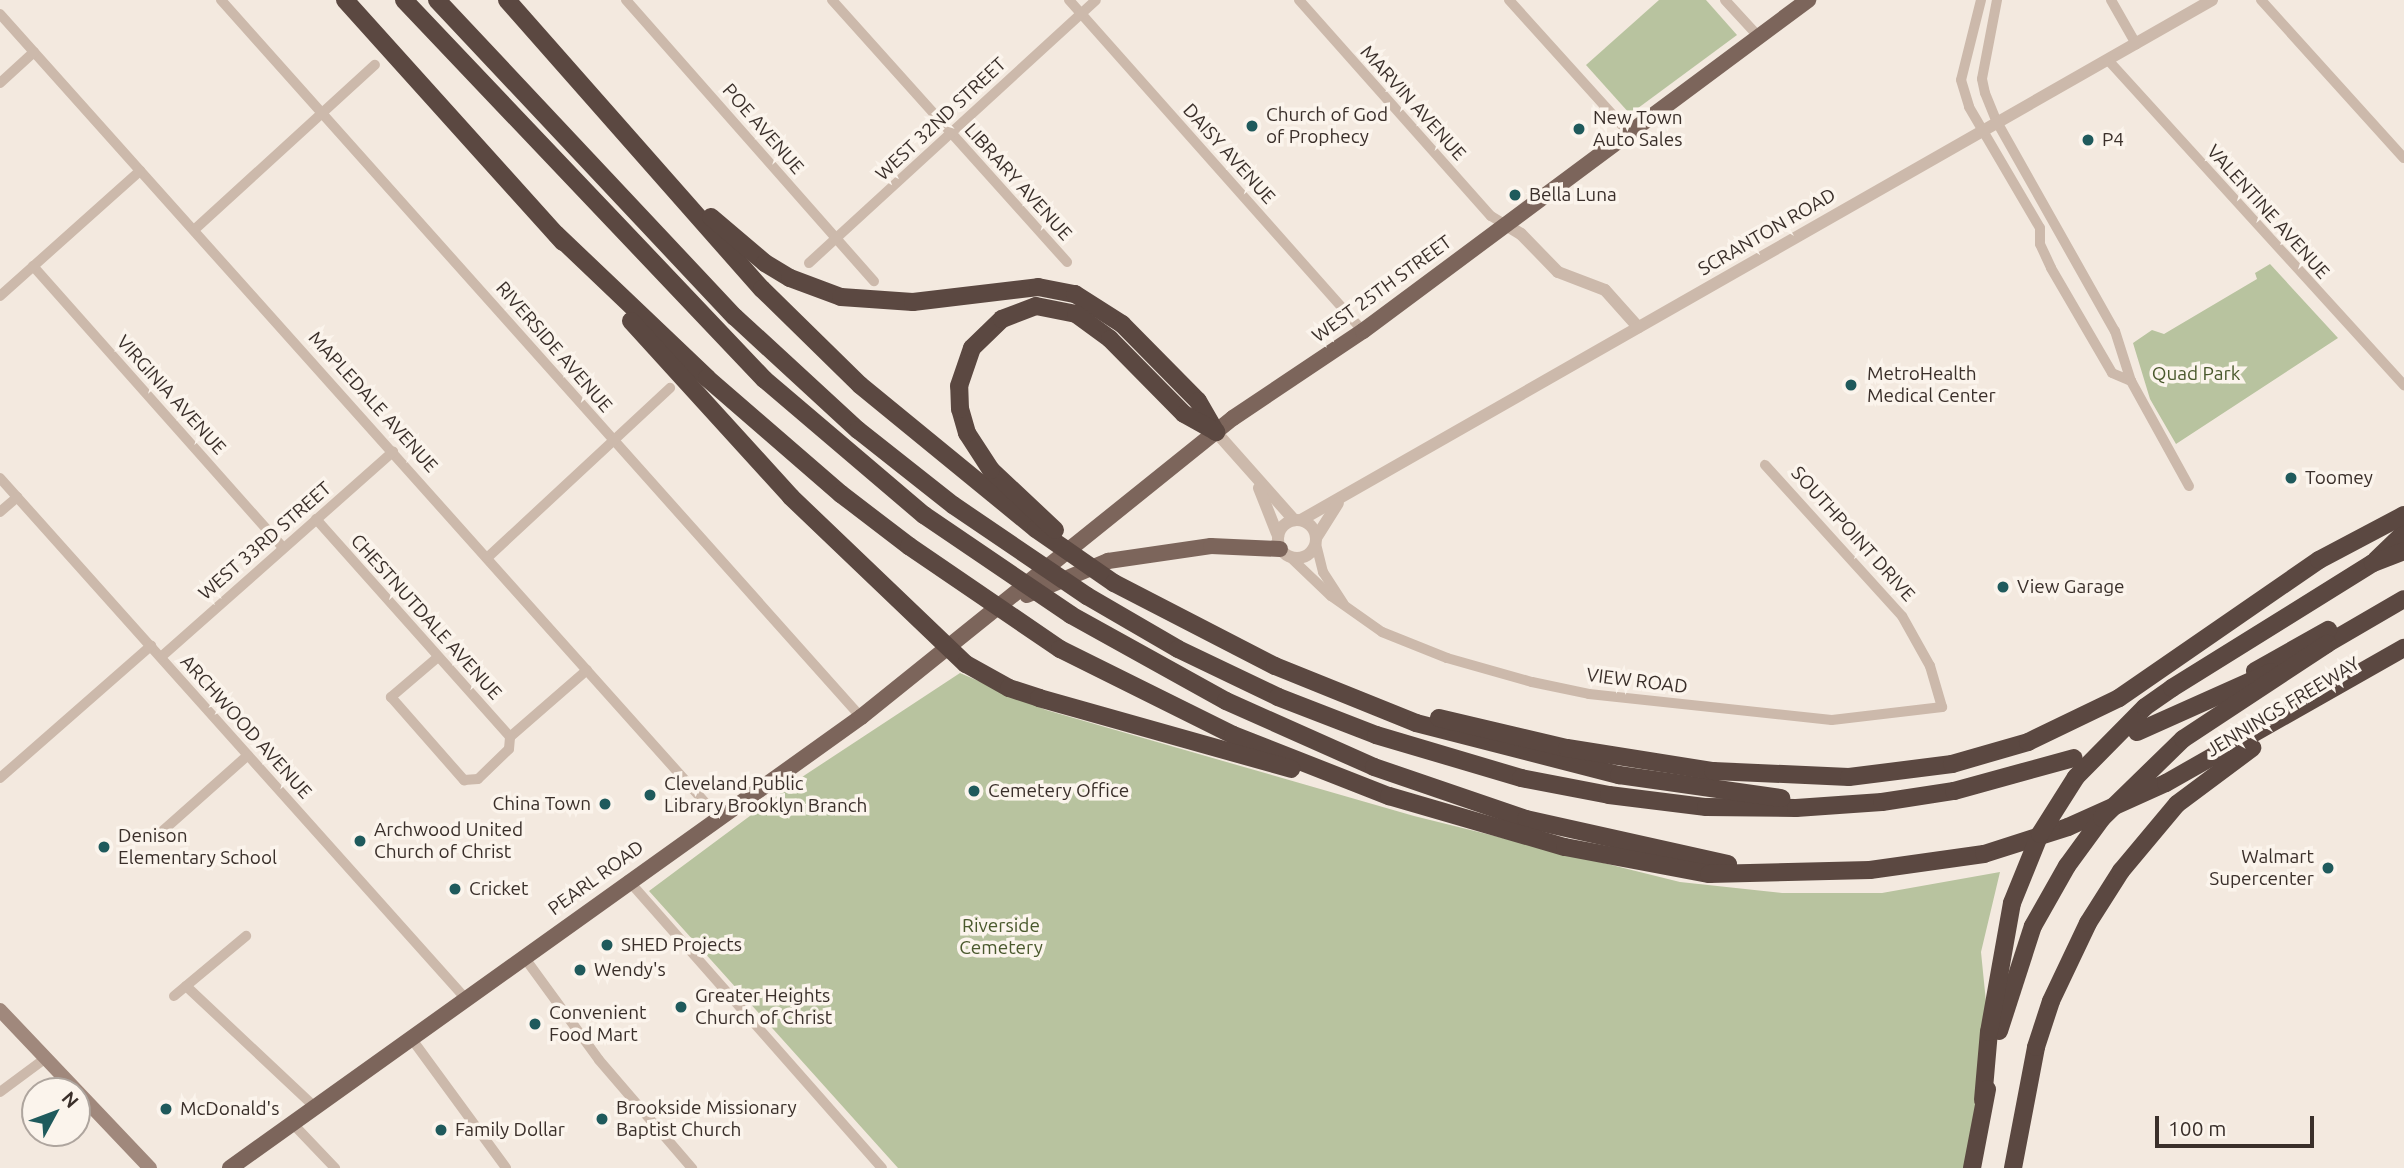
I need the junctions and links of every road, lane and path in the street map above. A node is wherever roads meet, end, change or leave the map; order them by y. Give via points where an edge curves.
1 (221, 0) edge
2 (345, 0) edge
3 (404, 0) edge
4 (437, 0) edge
5 (508, 0) edge
6 (626, 0) edge
7 (832, 0) edge
8 (1069, 0) edge
9 (1096, 0) edge
10 (1298, 0) edge
11 (1509, 0) edge
12 (1725, 0) edge
13 (1808, 0) edge
14 (1980, 0) edge
15 (1997, 0) edge
16 (2111, 0) edge
17 (2212, 0) edge
18 (2261, 0) edge
19 (1081, 13) junction
20 (0, 14) edge
21 (1759, 37) junction
22 (2136, 44) junction
23 (34, 52) junction
24 (2108, 60) junction
25 (375, 65) dead end
26 (0, 83) edge
27 (596, 100) junction
28 (322, 114) junction
29 (1997, 122) junction
30 (1982, 131) junction
31 (1629, 133) junction
32 (952, 135) junction
33 (2404, 158) edge
34 (140, 171) junction
35 (2034, 186) junction
36 (2020, 194) junction
37 (2053, 221) junction
38 (1506, 225) junction
39 (2040, 228) junction
40 (194, 230) junction
41 (556, 234) junction
42 (836, 239) junction
43 (1067, 262) dead end
44 (809, 263) dead end
45 (33, 266) junction
46 (874, 281) dead end
47 (0, 296) edge
48 (1638, 327) junction
49 (1363, 331) junction
50 (2131, 381) junction
51 (2404, 385) edge
52 (670, 388) dead end
53 (1216, 432) junction
54 (614, 441) junction
55 (393, 452) junction
56 (1765, 465) dead end
57 (0, 478) edge
58 (1257, 481) junction
59 (2189, 486) dead end
60 (17, 497) junction
61 (1342, 497) junction
62 (0, 512) edge
63 (2404, 514) edge
64 (316, 519) junction
65 (1297, 520) junction
66 (2404, 533) edge
67 (1316, 541) junction
68 (1283, 547) junction
69 (283, 548) junction
70 (2404, 551) edge
71 (487, 558) junction
72 (2373, 563) junction
73 (2404, 587) edge
74 (2404, 599) edge
75 (1345, 604) junction
76 (985, 619) junction
77 (1188, 624) junction
78 (2327, 644) junction
79 (151, 646) junction
80 (2404, 648) edge
81 (947, 649) junction
82 (161, 657) junction
83 (438, 657) junction
84 (2404, 659) edge
85 (1275, 666) junction
86 (587, 670) junction
87 (2199, 706) junction
88 (1942, 708) joint
89 (861, 717) junction
90 (2137, 732) dead end
91 (510, 737) junction
92 (248, 755) junction
93 (2074, 758) dead end
94 (0, 778) edge
95 (1389, 796) junction
96 (1861, 804) junction
97 (717, 816) junction
98 (158, 835) dead end
99 (1833, 873) junction
100 (628, 880) junction
101 (246, 936) dead end
102 (524, 957) junction
103 (186, 986) junction
104 (174, 996) dead end
105 (466, 999) junction
106 (0, 1010) edge
107 (411, 1038) junction
108 (46, 1058) junction
109 (0, 1092) edge
110 (1983, 1100) junction
111 (316, 1108) junction
112 (293, 1124) junction
113 (150, 1168) edge
114 (230, 1168) edge
115 (335, 1168) edge
116 (506, 1168) edge
117 (692, 1168) edge
118 (883, 1168) edge
119 (1972, 1168) edge
120 (2013, 1168) edge

1 - 28 street, RIVERSIDE AVENUE
2 - 41 highway
3 - 99 highway via 764,379 924,515 1071,615 1226,701 1434,789 1526,819 1655,851 1714,863
4 - 96 highway via 735,317 810,388 963,513 1142,629 1324,716 1521,778 1706,807
5 - 27 highway
6 - 42 street, POE AVENUE
7 - 32 street, LIBRARY AVENUE
8 - 19 street, DAISY AVENUE
9 - 19 street, WEST 32ND STREET
10 - 38 street, MARVIN AVENUE via 1491,216
11 - 31 street
12 - 21 street
13 - 21 main road, WEST 25TH STREET
14 - 30 street via 1961,80
15 - 29 street via 1982,79
16 - 22 street
17 - 22 street, SCRANTON ROAD
18 - 33 street
19 - 32 street, WEST 32ND STREET
19 - 49 street, DAISY AVENUE
20 - 23 street, MAPLEDALE AVENUE
21 - 31 main road, WEST 25TH STREET
22 - 24 street, SCRANTON ROAD
23 - 26 street
23 - 34 street, MAPLEDALE AVENUE
24 - 29 street, SCRANTON ROAD
24 - 51 street, VALENTINE AVENUE
25 - 28 street
27 - 53 highway via 723,229 790,278 841,297 886,303 1038,287 1075,294 1122,324 1198,401
27 - 77 highway via 762,289 904,425 1036,529 1114,583
28 - 40 street
28 - 54 street, RIVERSIDE AVENUE
29 - 30 street, SCRANTON ROAD
29 - 35 street
30 - 36 street
30 - 48 street, SCRANTON ROAD
31 - 38 main road, WEST 25TH STREET
32 - 42 street, WEST 32ND STREET
32 - 43 street, LIBRARY AVENUE
34 - 40 street, MAPLEDALE AVENUE
34 - 45 street
35 - 36 street
35 - 37 street
36 - 39 street
37 - 39 street
37 - 50 street via 2125,351
38 - 48 street via 1558,272 1605,290
38 - 49 main road, WEST 25TH STREET
39 - 50 street via 2040,244 2051,268 2112,373
40 - 55 street, MAPLEDALE AVENUE
41 - 81 highway via 782,487
41 - 95 highway via 707,378 822,478 1019,623 1166,705
42 - 44 street, WEST 32ND STREET
42 - 46 street, POE AVENUE
45 - 47 street
45 - 69 street, VIRGINIA AVENUE
48 - 61 street, SCRANTON ROAD
49 - 53 main road, WEST 25TH STREET
50 - 59 street
52 - 54 street
53 - 58 street
53 - 76 main road, WEST 25TH STREET
53 - 77 highway via 1184,414 1093,324 1059,309 1037,306 1002,319 972,348 964,365 960,409 967,433 990,470 1092,560
54 - 71 street
54 - 89 street, RIVERSIDE AVENUE
55 - 64 street, WEST 33RD STREET
55 - 71 street, MAPLEDALE AVENUE
56 - 88 street, SOUTHPOINT DRIVE via 1902,616 1930,666
57 - 60 street, ARCHWOOD AVENUE
58 - 65 street
58 - 68 street
60 - 62 street
60 - 79 street, ARCHWOOD AVENUE
61 - 65 street, SCRANTON ROAD
61 - 67 street, SCRANTON ROAD
63 - 85 highway via 2319,560 2144,682 2082,718 1992,754 1899,773 1813,777 1713,771 1567,748 1396,707
64 - 69 street, WEST 33RD STREET
64 - 83 street, CHESTNUTDALE AVENUE
65 - 67 street via 1312,526
65 - 68 street via 1283,525
66 - 72 highway
67 - 68 street via 1303,557
67 - 75 street, VIEW ROAD via 1323,572
68 - 75 street, VIEW ROAD
68 - 76 main road via 1210,546 1071,573
69 - 82 street, WEST 33RD STREET
70 - 72 highway
71 - 86 street, MAPLEDALE AVENUE
72 - 110 highway via 2145,707 2076,777 2039,834 2012,903 1987,1044
73 - 87 highway via 2212,693
74 - 78 highway
75 - 88 street, VIEW ROAD via 1370,625 1406,644 1479,668 1589,694 1832,720
76 - 81 main road, PEARL ROAD
77 - 85 highway
78 - 87 highway
78 - 110 highway, JENNINGS FREEWAY via 2183,739 2131,787 2082,843 2050,891 2015,970
79 - 82 street, ARCHWOOD AVENUE
79 - 94 street
80 - 99 highway via 2166,783 2068,827 1984,854 1912,867
81 - 89 main road, PEARL ROAD
81 - 95 highway via 1009,688
82 - 92 street, ARCHWOOD AVENUE
83 - 91 street, CHESTNUTDALE AVENUE
83 - 91 street via 391,697 464,780 478,779 509,749
84 - 120 highway, JENNINGS FREEWAY via 2214,774 2177,804 2121,871 2088,923 2051,1001 2030,1072
85 - 96 highway via 1416,723 1557,761 1693,788
86 - 91 street
86 - 97 street, MAPLEDALE AVENUE
87 - 90 highway
89 - 97 main road, PEARL ROAD
92 - 98 street
92 - 105 street, ARCHWOOD AVENUE
93 - 96 highway via 1954,792
95 - 99 highway via 1565,847 1686,872
97 - 100 main road, PEARL ROAD
100 - 102 main road, PEARL ROAD
100 - 118 street
101 - 103 street
102 - 105 main road, PEARL ROAD
102 - 117 street via 599,1060
103 - 104 street
103 - 111 street
105 - 107 main road, PEARL ROAD
106 - 108 main road
107 - 111 main road, PEARL ROAD
107 - 116 street
108 - 109 street
108 - 113 main road
110 - 119 highway, JENNINGS FREEWAY
111 - 112 main road, PEARL ROAD
112 - 114 main road, PEARL ROAD
112 - 115 street

